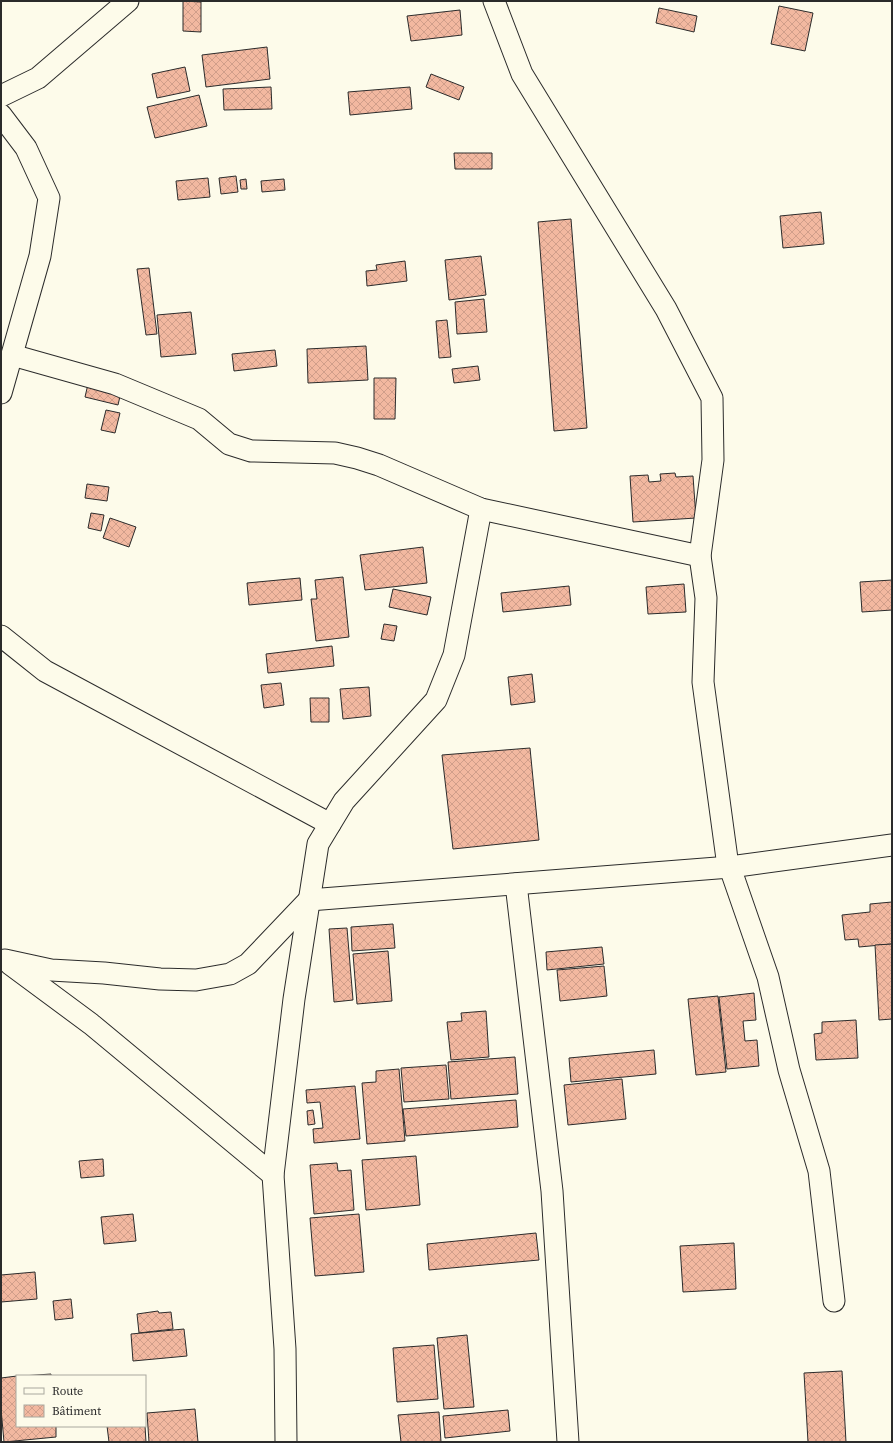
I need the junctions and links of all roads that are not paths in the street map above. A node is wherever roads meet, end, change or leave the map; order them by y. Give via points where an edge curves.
1 (128, 1) edge
2 (494, 1) edge
3 (1, 96) edge
4 (1, 116) edge
5 (12, 355) junction
6 (1, 393) edge
7 (481, 509) junction
8 (700, 556) junction
9 (1, 636) edge
10 (330, 824) junction
11 (892, 845) edge
12 (730, 868) junction
13 (516, 884) junction
14 (309, 900) junction
15 (3, 960) edge
16 (273, 1176) junction
17 (834, 1301) dead end
18 (286, 1442) edge
19 (568, 1442) edge

1 - 3 street via 38,78
2 - 8 street via 522,74 666,309 712,398 713,460
4 - 5 street via 26,148 49,198 40,256
5 - 6 street
5 - 7 street via 115,384 199,419 229,444 251,450 334,453 357,458
7 - 8 street
7 - 10 street via 454,656 436,700 344,801
8 - 12 street via 706,598 703,682
9 - 10 street via 45,671
10 - 14 street via 318,844
11 - 12 street
12 - 13 street
12 - 17 street via 768,977 789,1070 819,1170
13 - 14 street
13 - 19 street via 552,1191
14 - 15 street via 248,964 230,974 196,980 160,979 51,970
14 - 16 street via 294,999
15 - 16 street via 91,1024
16 - 18 street via 285,1349

